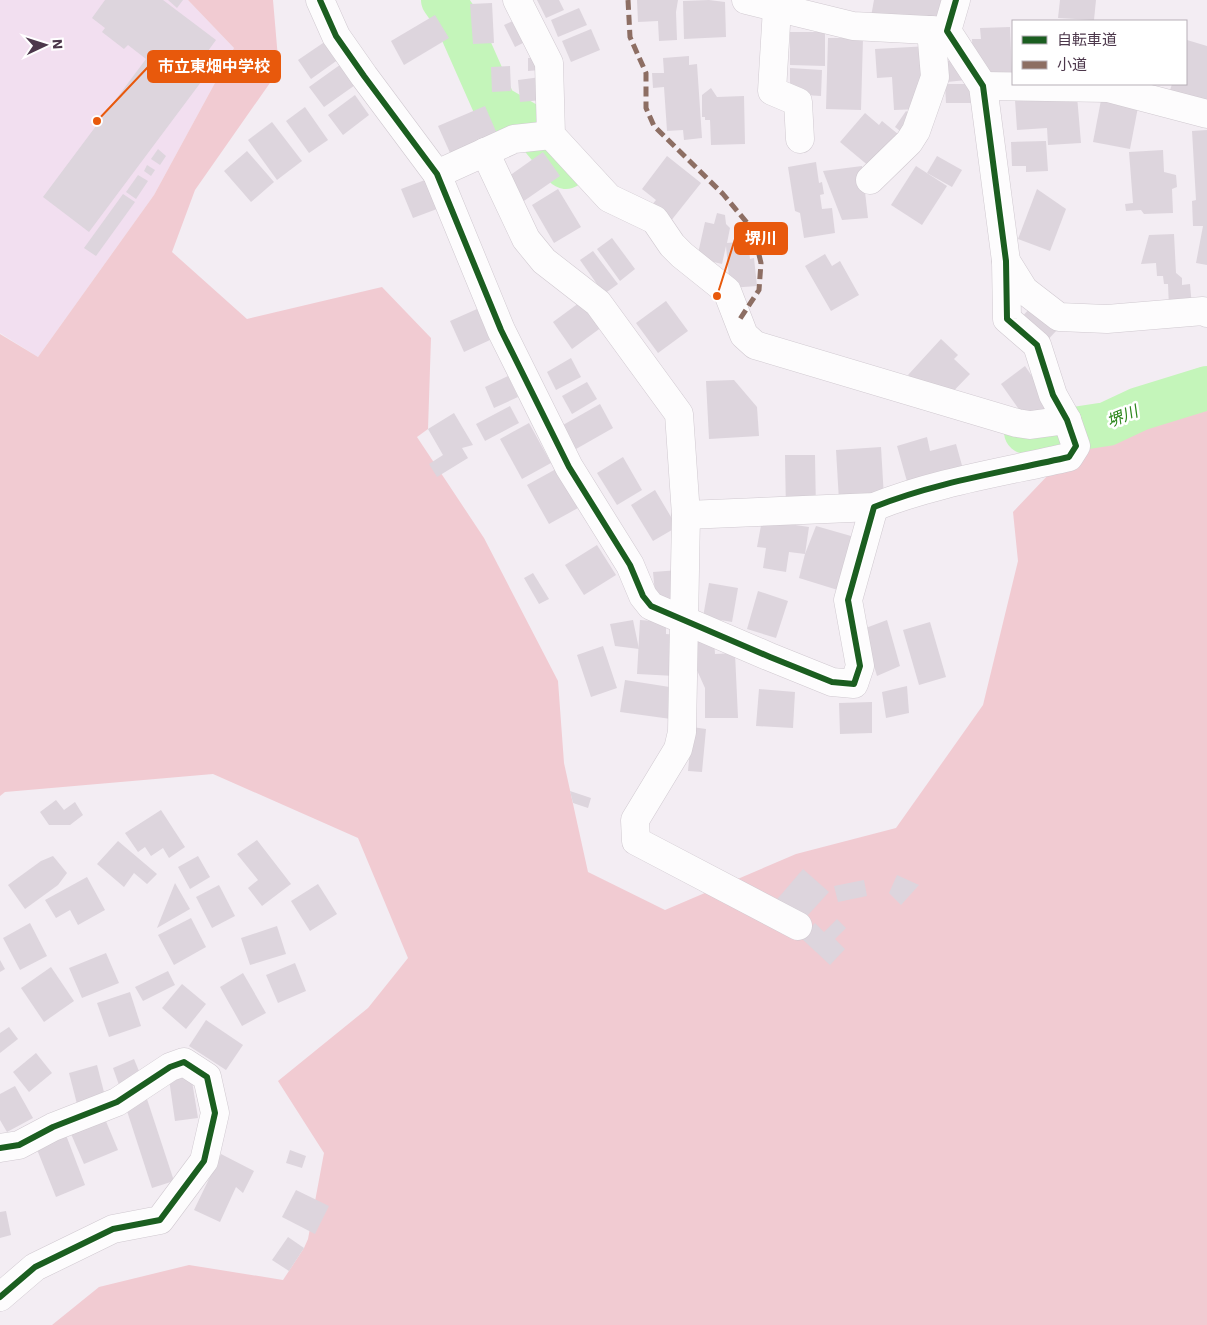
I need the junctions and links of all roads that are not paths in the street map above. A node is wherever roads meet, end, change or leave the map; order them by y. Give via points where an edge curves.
1 (320, 0) edge
2 (517, 0) edge
3 (746, 0) edge
4 (956, 0) edge
5 (777, 8) junction
6 (939, 31) junction
7 (983, 86) junction
8 (1207, 114) edge
9 (551, 135) junction
10 (800, 139) dead end
11 (485, 152) junction
12 (437, 174) junction
13 (870, 180) dead end
14 (1006, 261) junction
15 (1206, 311) edge
16 (1067, 420) junction
17 (874, 507) junction
18 (686, 515) junction
19 (686, 620) junction
20 (798, 926) dead end
21 (0, 1148) edge
22 (0, 1297) edge

1 - 12 street via 336,36
2 - 9 street via 549,63
3 - 5 street
4 - 6 street
5 - 6 street via 853,26
5 - 10 street via 772,91 798,102
6 - 7 street
6 - 13 street via 935,77 916,131
7 - 8 street via 1108,88
7 - 14 street
9 - 11 street via 514,139
9 - 16 street via 609,198 655,220 682,255 727,291 744,336 756,346 1017,423 1030,425
11 - 12 street
11 - 18 street via 526,239 544,261 598,303 679,414
12 - 19 street via 501,330 569,467 630,565 643,596 651,606
14 - 15 street via 1024,290 1059,317 1107,319
14 - 16 street via 1007,319 1037,345 1053,395
16 - 17 street via 1076,446 1069,457 930,488
17 - 18 street
17 - 19 street via 848,600 860,666 854,684 832,682
18 - 19 street
19 - 20 street via 682,732 678,749 635,820 636,841
21 - 22 street via 19,1145 117,1102 170,1067 184,1062 207,1077 215,1113 204,1162 160,1220 113,1229 34,1267

